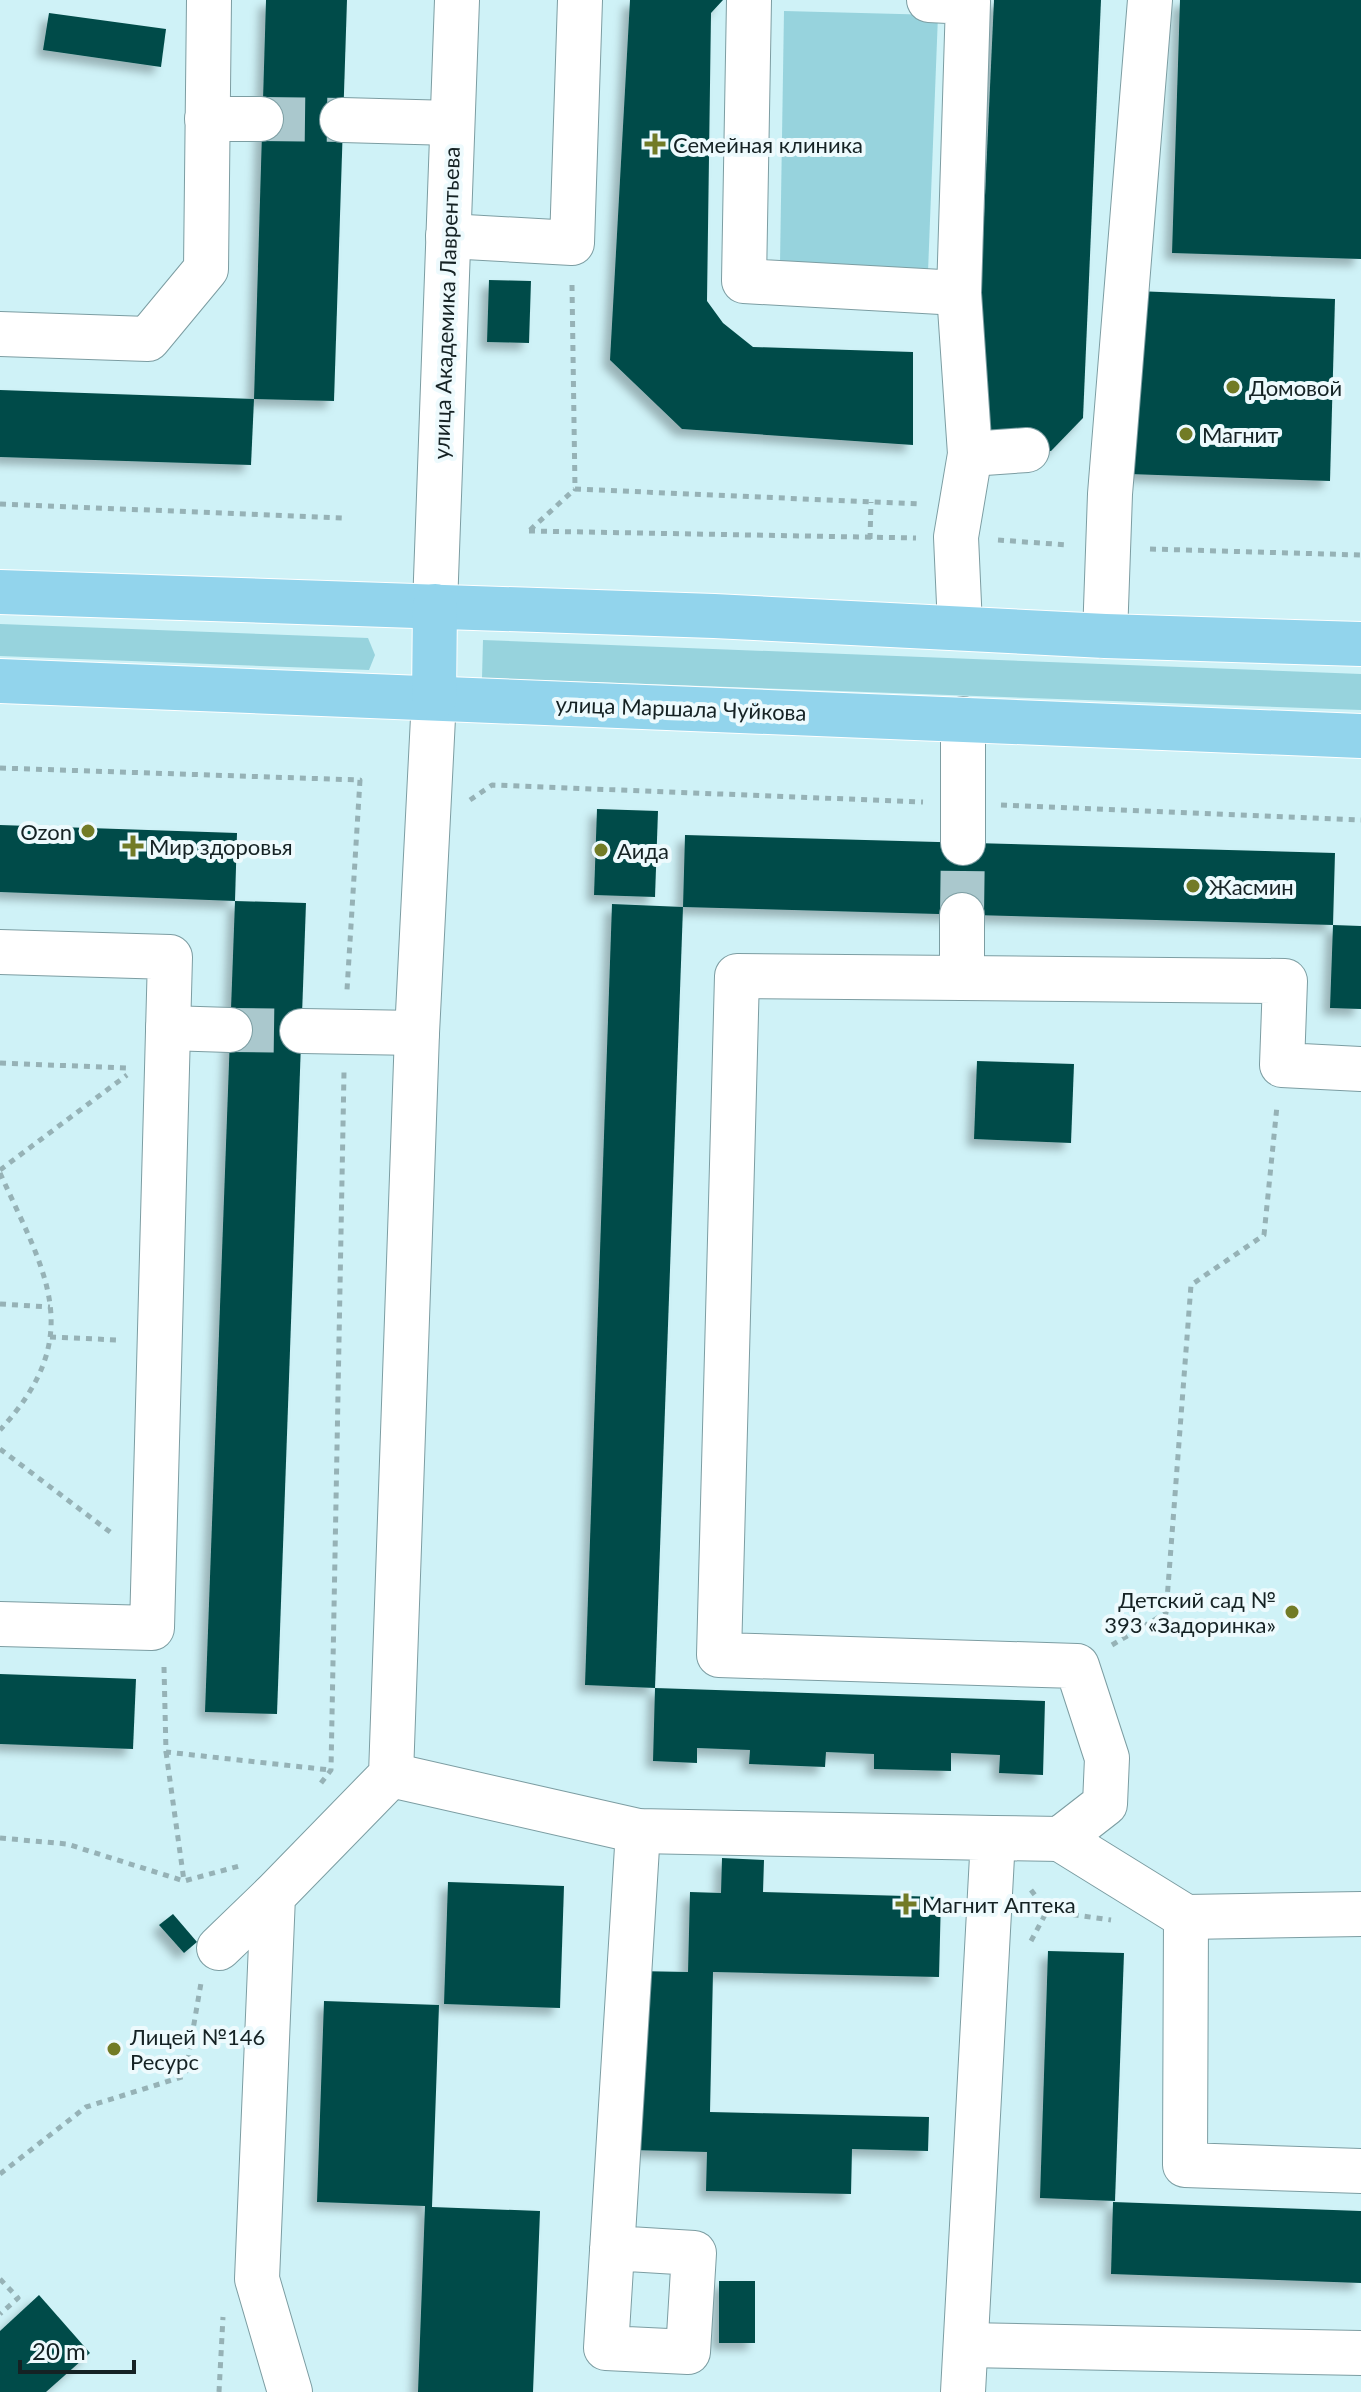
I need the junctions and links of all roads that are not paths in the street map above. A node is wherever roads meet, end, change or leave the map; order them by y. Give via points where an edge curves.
1 (209, 0) edge
2 (457, 0) edge
3 (580, 0) edge
4 (749, 0) edge
5 (1150, 0) edge
6 (955, 1) edge
7 (207, 119) junction
8 (261, 119) tunnel mouth
9 (342, 120) tunnel mouth
10 (452, 123) junction
11 (448, 236) junction
12 (959, 293) junction
13 (0, 334) edge
14 (980, 442) junction
15 (1027, 450) dead end
16 (0, 592) edge
17 (435, 606) junction
18 (960, 626) junction
19 (1105, 636) junction
20 (1361, 644) edge
21 (0, 681) edge
22 (434, 698) junction
23 (963, 719) junction
24 (1361, 736) edge
25 (963, 843) tunnel mouth
26 (962, 915) tunnel mouth
27 (0, 952) edge
28 (962, 978) junction
29 (168, 1028) junction
30 (230, 1030) tunnel mouth
31 (302, 1031) tunnel mouth
32 (417, 1033) junction
33 (1361, 1069) edge
34 (0, 1624) edge
35 (391, 1775) junction
36 (638, 1831) junction
37 (993, 1838) junction
38 (1060, 1839) junction
39 (265, 1878) junction
40 (1361, 1914) edge
41 (1186, 1917) junction
42 (219, 1948) road end
43 (1361, 2171) edge
44 (612, 2248) dead end
45 (966, 2345) junction
46 (1361, 2353) edge
47 (290, 2392) edge
48 (963, 2392) edge

1 - 7 street
2 - 10 street, улица Академика Лаврентьева
3 - 11 street via 572,243
4 - 12 street via 744,281
5 - 19 street via 1110,494
6 - 12 street
7 - 8 street
7 - 13 street via 206,269 148,339
9 - 10 street
10 - 11 street, улица Академика Лаврентьева
11 - 17 street, улица Академика Лаврентьева
12 - 14 street
14 - 15 street
14 - 18 street via 956,537
16 - 17 main road
17 - 18 main road
17 - 22 main road
18 - 19 main road
19 - 20 main road
21 - 22 main road, улица Маршала Чуйкова
22 - 23 main road, улица Маршала Чуйкова
22 - 32 street
23 - 24 main road, улица Маршала Чуйкова
23 - 25 street
26 - 28 street
27 - 29 street via 170,957
28 - 33 street via 1285,981 1282,1065
28 - 38 street via 737,976 719,1655 1077,1666 1107,1758 1105,1804
29 - 30 street
29 - 34 street via 152,1628
31 - 32 street
32 - 35 street
35 - 36 street
35 - 39 street
36 - 37 street
36 - 44 street
37 - 38 street
37 - 45 street
38 - 41 street
39 - 42 street
39 - 47 street via 257,2279
40 - 41 street
41 - 43 street via 1185,2165
45 - 46 street
45 - 48 street

